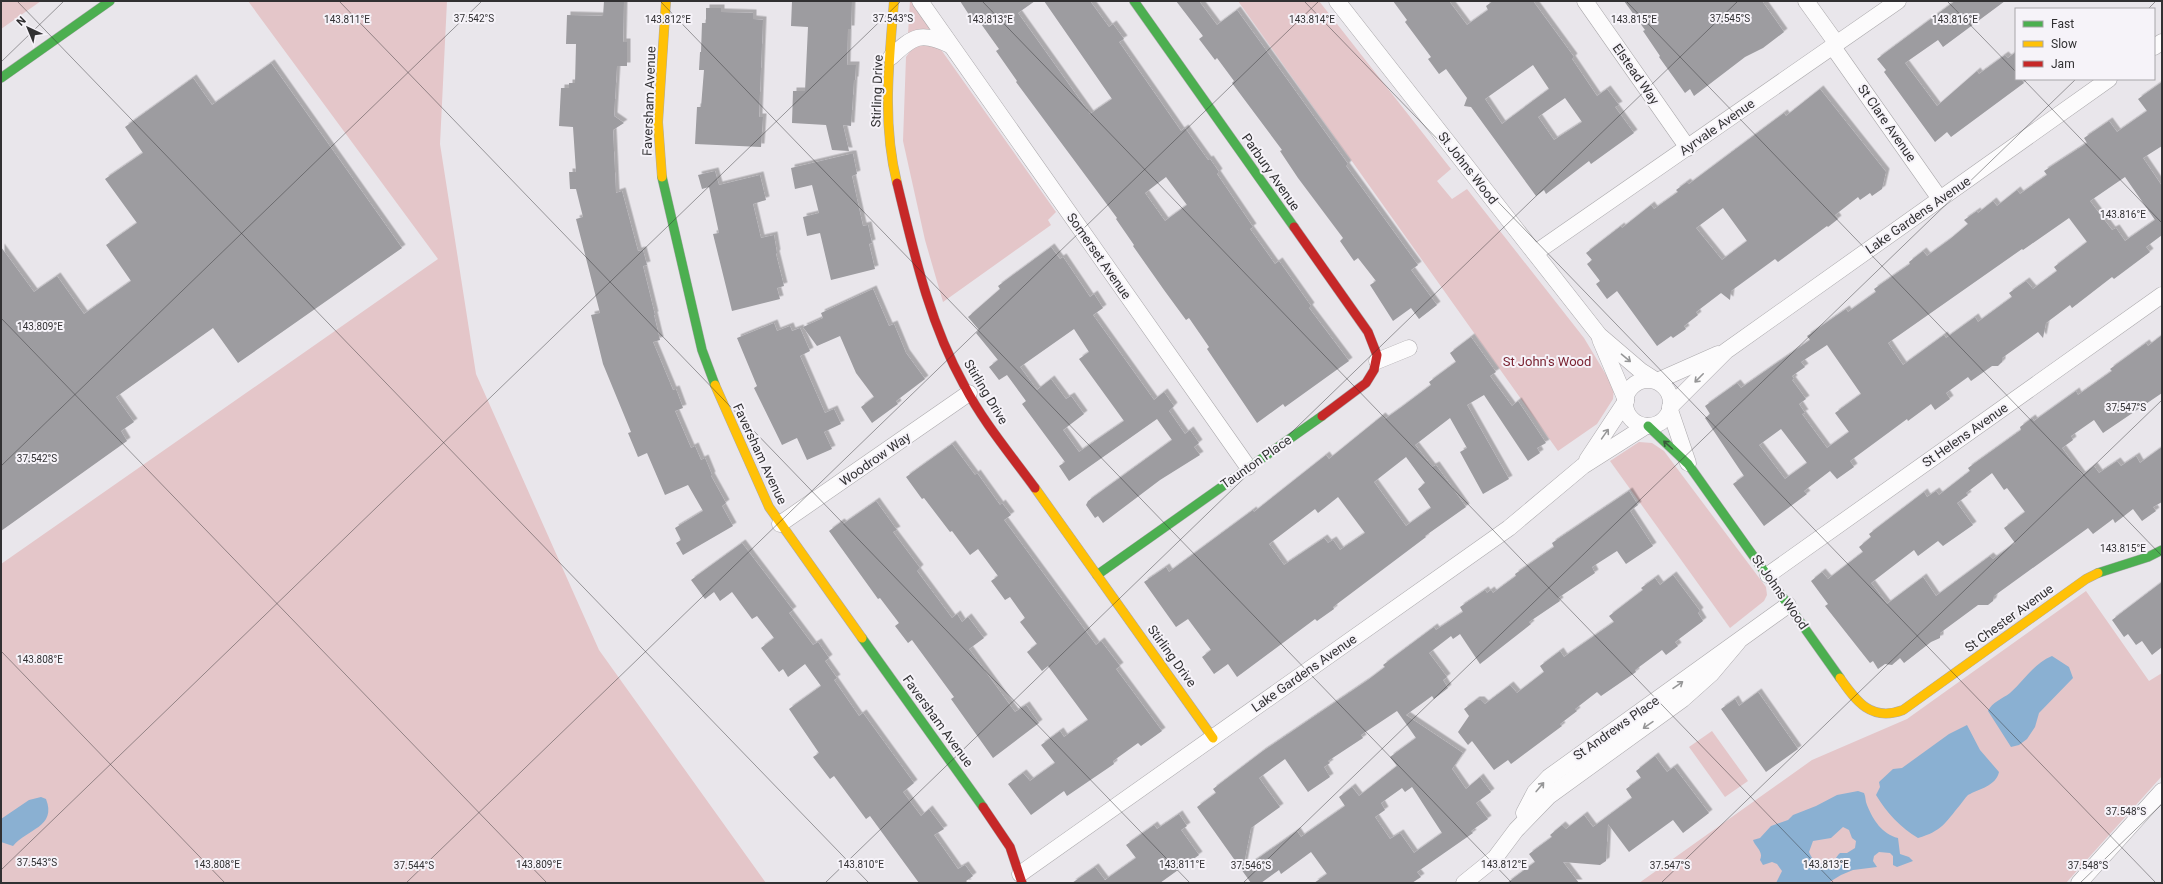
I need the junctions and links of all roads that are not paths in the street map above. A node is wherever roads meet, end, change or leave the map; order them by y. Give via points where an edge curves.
1 (110, 1) edge
2 (666, 1) edge
3 (894, 1) edge
4 (920, 1) edge
5 (1134, 1) edge
6 (1337, 1) edge
7 (1585, 1) edge
8 (1806, 1) edge
9 (1898, 1) edge
10 (950, 45) junction
11 (1835, 45) junction
12 (891, 58) junction
13 (1, 78) edge
14 (2108, 80) edge
15 (1688, 148) junction
16 (1940, 199) junction
17 (1535, 253) junction
18 (2162, 295) edge
19 (1599, 335) junction
20 (1409, 348) dead end
21 (1726, 351) junction
22 (1377, 361) junction
23 (1656, 381) junction
24 (968, 393) junction
25 (1626, 401) junction
26 (1670, 408) junction
27 (1646, 426) junction
28 (1688, 464) junction
29 (1583, 466) junction
30 (1248, 467) junction
31 (780, 524) junction
32 (2162, 550) edge
33 (1097, 575) junction
34 (1768, 575) junction
35 (1788, 604) junction
36 (1877, 713) joint
37 (1213, 738) junction
38 (2162, 791) edge
39 (1021, 878) edge
40 (1464, 883) edge
41 (2079, 883) edge

1 - 13 street
2 - 31 street, Faversham Avenue via 658,135 664,190 705,360 762,493
3 - 12 street, Stirling Drive
4 - 10 street, Somerset Avenue
5 - 22 street, Parbury Avenue via 1368,332 1376,347
6 - 17 street, St Johns Wood
7 - 15 street, Elstead Way
8 - 11 street, St Clare Avenue
9 - 11 street, Ayrvale Avenue
10 - 12 street via 932,37 919,37 905,44
10 - 30 street, Somerset Avenue
11 - 15 street, Ayrvale Avenue
11 - 16 street, St Clare Avenue
12 - 24 street, Stirling Drive via 889,143 912,248 929,305
14 - 16 street, Lake Gardens Avenue
15 - 17 street, Ayrvale Avenue
16 - 21 street, Lake Gardens Avenue
17 - 19 street, St Johns Wood
18 - 34 street, St Helens Avenue
19 -> 23 street, St Johns Wood
19 - 25 street, St Johns Wood
20 - 22 street
21 - 23 street, Lake Gardens Avenue
21 -> 26 street, Lake Gardens Avenue
22 - 30 street, Taunton Place via 1373,374 1364,386
23 - 25 street via 1644,381 1635,385 1629,391
23 - 26 street via 1668,392
24 - 31 street, Woodrow Way
24 - 33 street, Stirling Drive
25 - 27 street via 1627,412 1632,420
29 -> 25 street, Lake Gardens Avenue
26 - 27 street via 1659,423
26 - 28 street, St Johns Wood
28 -> 27 street, St Johns Wood
27 - 29 street, Lake Gardens Avenue
28 - 34 street, St Johns Wood
29 - 37 street, Lake Gardens Avenue via 1509,528
30 - 33 street, Taunton Place
31 - 39 street, Faversham Avenue via 995,823 1010,847
32 - 36 street, St Chester Avenue via 2091,576 1907,708 1894,714
33 - 37 street, Stirling Drive
34 - 35 street, St Johns Wood
35 - 36 street, St Johns Wood via 1857,702
35 - 40 street, St Andrews Place via 1549,777 1532,797 1514,833 1495,858
37 - 39 street, Lake Gardens Avenue
38 - 41 street

